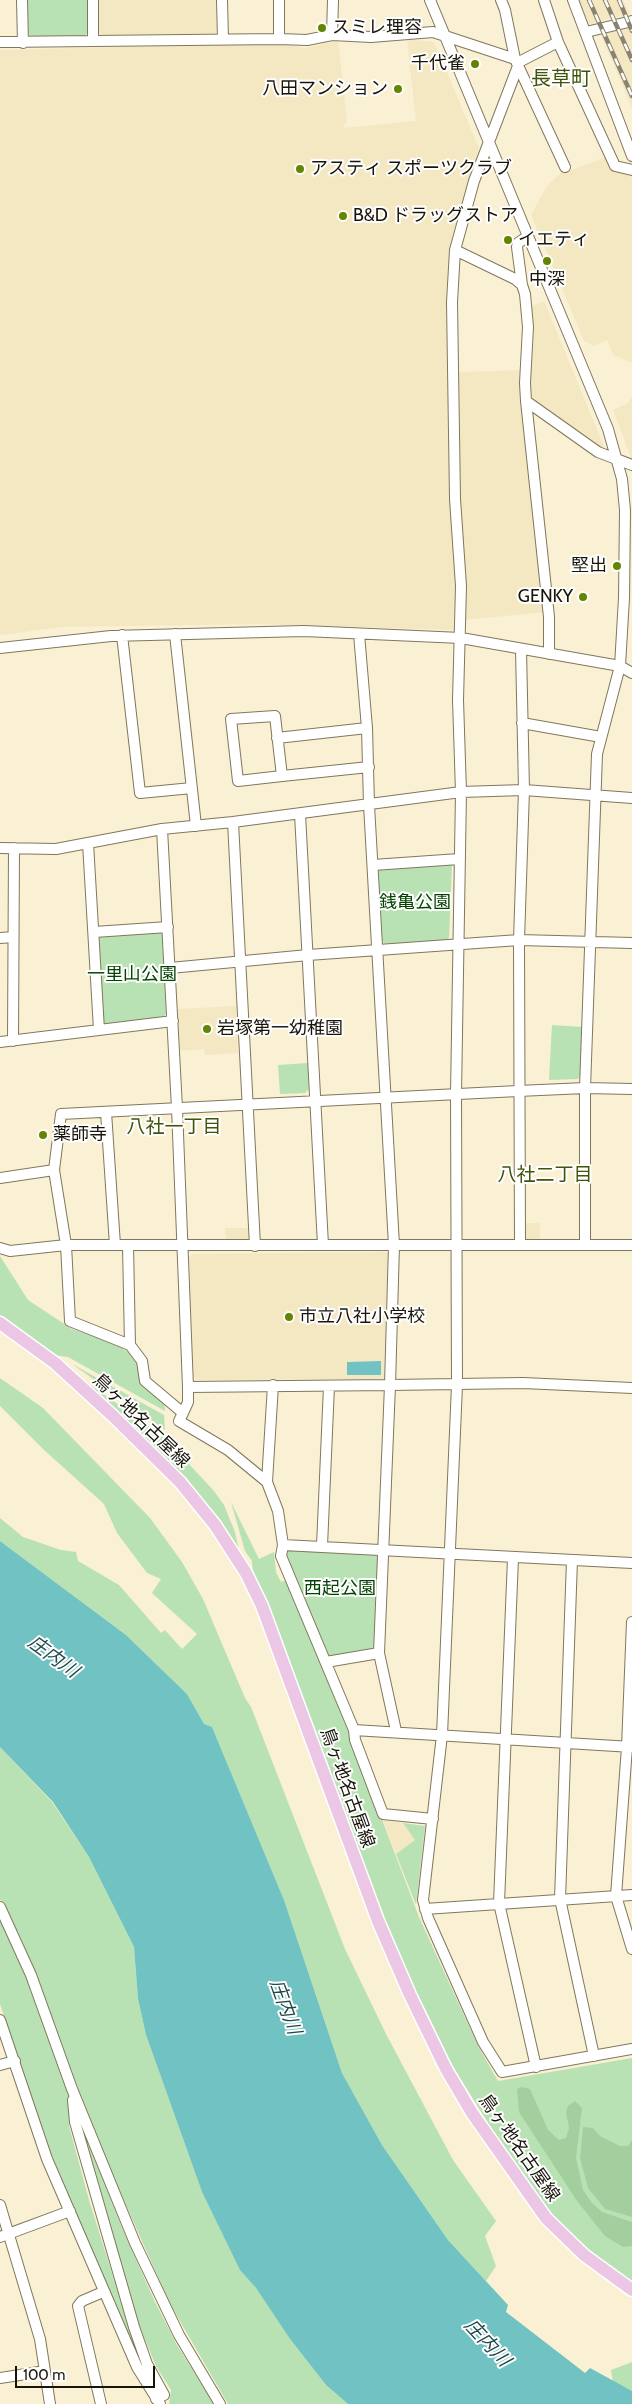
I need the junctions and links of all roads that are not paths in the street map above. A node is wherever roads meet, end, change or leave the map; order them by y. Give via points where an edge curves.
1 (22, 0) edge
2 (93, 0) edge
3 (222, 0) edge
4 (279, 0) edge
5 (333, 0) edge
6 (430, 0) edge
7 (501, 0) edge
8 (544, 0) edge
9 (573, 0) edge
10 (632, 20) edge
11 (586, 32) junction
12 (332, 35) junction
13 (444, 36) junction
14 (279, 38) junction
15 (223, 39) junction
16 (93, 41) junction
17 (0, 42) edge
18 (558, 42) junction
19 (23, 43) junction
20 (516, 63) junction
21 (488, 142) junction
22 (632, 156) edge
23 (564, 167) dead end
24 (632, 170) edge
25 (526, 237) junction
26 (455, 250) junction
27 (522, 285) junction
28 (526, 401) junction
29 (618, 460) junction
30 (632, 465) edge
31 (628, 599) edge
32 (175, 634) junction
33 (359, 634) junction
34 (122, 635) junction
35 (461, 638) junction
36 (0, 648) edge
37 (521, 649) junction
38 (549, 654) junction
39 (620, 666) junction
40 (632, 673) edge
41 (522, 723) junction
42 (368, 728) junction
43 (601, 737) junction
44 (277, 738) junction
45 (369, 767) junction
46 (282, 776) junction
47 (192, 788) junction
48 (524, 790) junction
49 (461, 792) junction
50 (596, 795) junction
51 (632, 798) edge
52 (370, 805) junction
53 (300, 814) junction
54 (233, 822) junction
55 (196, 826) junction
56 (162, 829) junction
57 (88, 843) junction
58 (0, 848) edge
59 (14, 848) junction
60 (459, 859) junction
61 (373, 865) junction
62 (168, 927) junction
63 (94, 932) junction
64 (14, 937) junction
65 (0, 938) edge
66 (519, 940) junction
67 (590, 941) junction
68 (632, 943) edge
69 (457, 944) junction
70 (378, 950) junction
71 (308, 955) junction
72 (240, 962) junction
73 (170, 968) junction
74 (173, 1021) junction
75 (99, 1030) junction
76 (13, 1041) junction
77 (0, 1042) edge
78 (584, 1088) junction
79 (632, 1089) edge
80 (518, 1090) junction
81 (456, 1094) junction
82 (385, 1098) junction
83 (316, 1101) junction
84 (248, 1104) junction
85 (177, 1108) junction
86 (106, 1112) junction
87 (54, 1170) junction
88 (0, 1178) edge
89 (115, 1244) junction
90 (520, 1244) junction
91 (585, 1244) junction
92 (0, 1245) edge
93 (66, 1245) junction
94 (128, 1245) junction
95 (323, 1245) junction
96 (394, 1245) junction
97 (456, 1245) junction
98 (632, 1245) edge
99 (183, 1246) junction
100 (255, 1246) junction
101 (0, 1323) edge
102 (130, 1345) junction
103 (273, 1385) junction
104 (457, 1385) junction
105 (329, 1386) junction
106 (390, 1386) junction
107 (188, 1387) junction
108 (632, 1388) edge
109 (183, 1413) junction
110 (267, 1482) junction
111 (283, 1545) junction
112 (322, 1546) junction
113 (384, 1550) junction
114 (450, 1553) junction
115 (513, 1558) junction
116 (572, 1560) junction
117 (632, 1563) edge
118 (632, 1622) edge
119 (379, 1653) junction
120 (326, 1662) junction
121 (354, 1730) junction
122 (396, 1731) junction
123 (442, 1735) junction
124 (505, 1740) junction
125 (565, 1744) junction
126 (629, 1747) edge
127 (433, 1819) junction
128 (632, 1895) edge
129 (616, 1896) junction
130 (560, 1899) junction
131 (499, 1903) junction
132 (0, 1907) edge
133 (425, 1908) junction
134 (632, 1949) edge
135 (0, 2020) edge
136 (632, 2049) edge
137 (594, 2056) junction
138 (15, 2061) junction
139 (0, 2065) edge
140 (536, 2067) junction
141 (72, 2089) junction
142 (0, 2205) edge
143 (70, 2211) junction
144 (4, 2235) edge
145 (632, 2290) edge
146 (103, 2292) junction
147 (45, 2370) junction
148 (0, 2378) edge
149 (158, 2401) edge
150 (50, 2404) edge
151 (101, 2404) edge
152 (220, 2404) edge

1 - 19 street
2 - 16 street
3 - 15 street
4 - 14 street
5 - 12 street
6 - 13 street
7 - 20 street
8 - 18 street
9 - 11 street
10 - 11 street
11 - 22 street
12 - 13 street via 372,38 433,32
12 - 14 street via 307,40
13 - 20 street
13 - 21 street
14 - 15 street
15 - 16 street
16 - 19 street
17 - 19 street
18 - 20 street
18 - 24 street via 615,166
20 - 21 street
20 - 23 street
21 - 25 street
21 - 26 street
25 - 27 street via 517,247
25 - 29 street via 608,429
26 - 27 street
26 - 35 street via 452,302 454,472
27 - 28 street via 528,327
28 - 29 street via 598,452
28 - 38 street via 549,617
29 - 30 street
29 - 31 street via 625,510
31 - 39 street
32 - 33 street via 296,631
32 - 34 street
32 - 47 street
33 - 35 street
33 - 42 street
34 - 36 street
34 - 47 street via 140,793
35 - 37 street
35 - 49 street via 458,700
37 - 38 street
37 - 41 street
38 - 39 street
39 - 40 street
39 - 43 street
41 - 43 street
41 - 48 street
42 - 44 street
42 - 45 street
43 - 50 street via 597,754
44 - 46 street
44 - 46 street via 275,716 231,719 238,781
45 - 46 street
45 - 52 street
47 - 55 street
48 - 49 street
48 - 50 street
48 - 66 street
49 - 52 street
49 - 60 street
50 - 51 street
50 - 67 street
52 - 53 street
52 - 61 street
53 - 54 street
53 - 71 street
54 - 55 street
54 - 72 street
55 - 56 street
56 - 57 street
56 - 62 street
57 - 59 street via 56,849
57 - 63 street
58 - 59 street
59 - 64 street
60 - 61 street
60 - 69 street
61 - 70 street
62 - 63 street
62 - 73 street
63 - 75 street
64 - 65 street
64 - 76 street
66 - 67 street
66 - 69 street
66 - 80 street
67 - 68 street
67 - 78 street
69 - 70 street
69 - 81 street
70 - 71 street
70 - 82 street
71 - 72 street
71 - 83 street
72 - 73 street
72 - 84 street
73 - 74 street
74 - 75 street
74 - 85 street
75 - 76 street
76 - 77 street
78 - 79 street
78 - 80 street
78 - 91 street
80 - 81 street
80 - 90 street
81 - 82 street
81 - 97 street
82 - 83 street
82 - 96 street
83 - 84 street
83 - 95 street
84 - 85 street
84 - 100 street
85 - 86 street
85 - 99 street
86 - 87 street via 61,1114
86 - 89 street
87 - 88 street
87 - 93 street
89 - 93 street
89 - 94 street
90 - 91 street
90 - 97 street
91 - 98 street
92 - 93 street via 10,1251
93 - 102 street via 70,1321
94 - 99 street
94 - 102 street
95 - 96 street
95 - 100 street
96 - 97 street
96 - 106 street
97 - 104 street
99 - 100 street
99 - 107 street
101 - 145 main road, 鳥ヶ地名古屋線 via 55,1363 113,1416 180,1482 215,1525 246,1573 262,1606 378,1921 446,2069 472,2113 546,2218 584,2256
102 - 109 street via 142,1361 145,1381
103 - 105 street
103 - 107 street
103 - 110 street
104 - 106 street
104 - 108 street via 523,1383
104 - 114 street
105 - 106 street
105 - 112 street
106 - 113 street
107 - 109 street via 188,1402
109 - 110 street via 179,1421 228,1450
110 - 111 street via 278,1511
111 - 112 street
111 - 120 street via 281,1556
112 - 113 street
113 - 114 street
113 - 119 street
114 - 115 street
114 - 123 street
115 - 116 street
115 - 124 street
116 - 117 street
116 - 125 street
118 - 126 street
119 - 120 street
119 - 122 street
120 - 121 street
121 - 122 street
121 - 127 street via 383,1814
122 - 123 street
123 - 124 street
123 - 127 street
124 - 125 street
124 - 131 street
125 - 126 street
125 - 130 street
126 - 129 street
127 - 133 street via 423,1900
128 - 129 street
129 - 130 street
129 - 134 street
130 - 131 street
130 - 137 street
131 - 133 street
131 - 140 street
132 - 141 street via 31,1975
133 - 140 street via 483,2042 502,2072
135 - 138 street
136 - 137 street
137 - 140 street
138 - 139 street
138 - 143 street via 47,2158
141 - 149 street via 74,2122 134,2326 147,2364 164,2395
141 - 152 street via 167,2313
142 - 144 street
143 - 144 street
143 - 146 street
144 - 147 street via 40,2339
146 - 149 street via 137,2366
146 - 151 street via 78,2306
147 - 148 street
147 - 150 street

